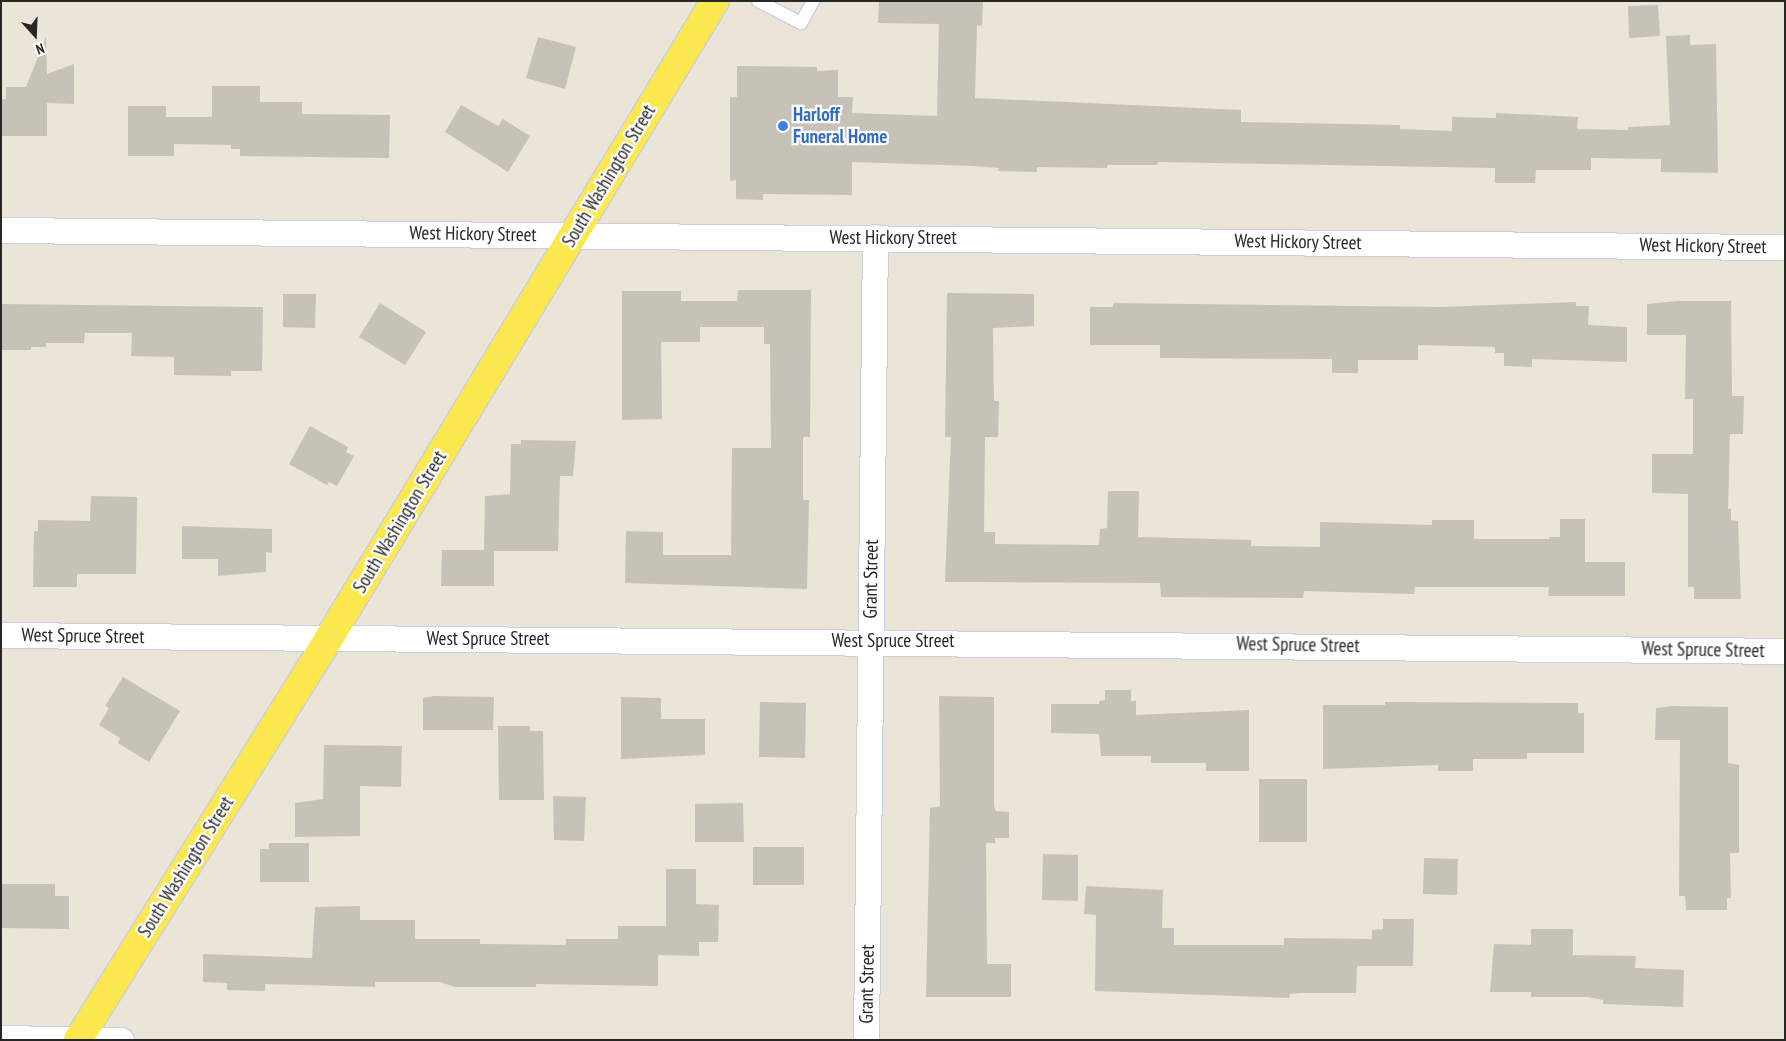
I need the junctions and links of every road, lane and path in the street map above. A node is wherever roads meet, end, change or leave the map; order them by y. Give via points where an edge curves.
1 (715, 1) edge
2 (758, 1) edge
3 (814, 1) edge
4 (1, 230) edge
5 (573, 235) junction
6 (875, 237) junction
7 (1785, 247) edge
8 (1, 635) edge
9 (329, 638) junction
10 (871, 641) junction
11 (1785, 651) edge
12 (1, 1038) edge
13 (78, 1040) edge
14 (121, 1040) edge
15 (866, 1040) edge

1 - 5 main road, South Washington Street
2 - 3 lane via 801,23
4 - 5 street, West Hickory Street
5 - 6 street, West Hickory Street
5 - 9 main road, South Washington Street
6 - 7 street, West Hickory Street
6 - 10 street, Grant Street
8 - 9 street, West Spruce Street
9 - 10 street, West Spruce Street
9 - 13 main road, South Washington Street
10 - 11 street, West Spruce Street
10 - 15 street, Grant Street
12 - 13 street
13 - 14 street

